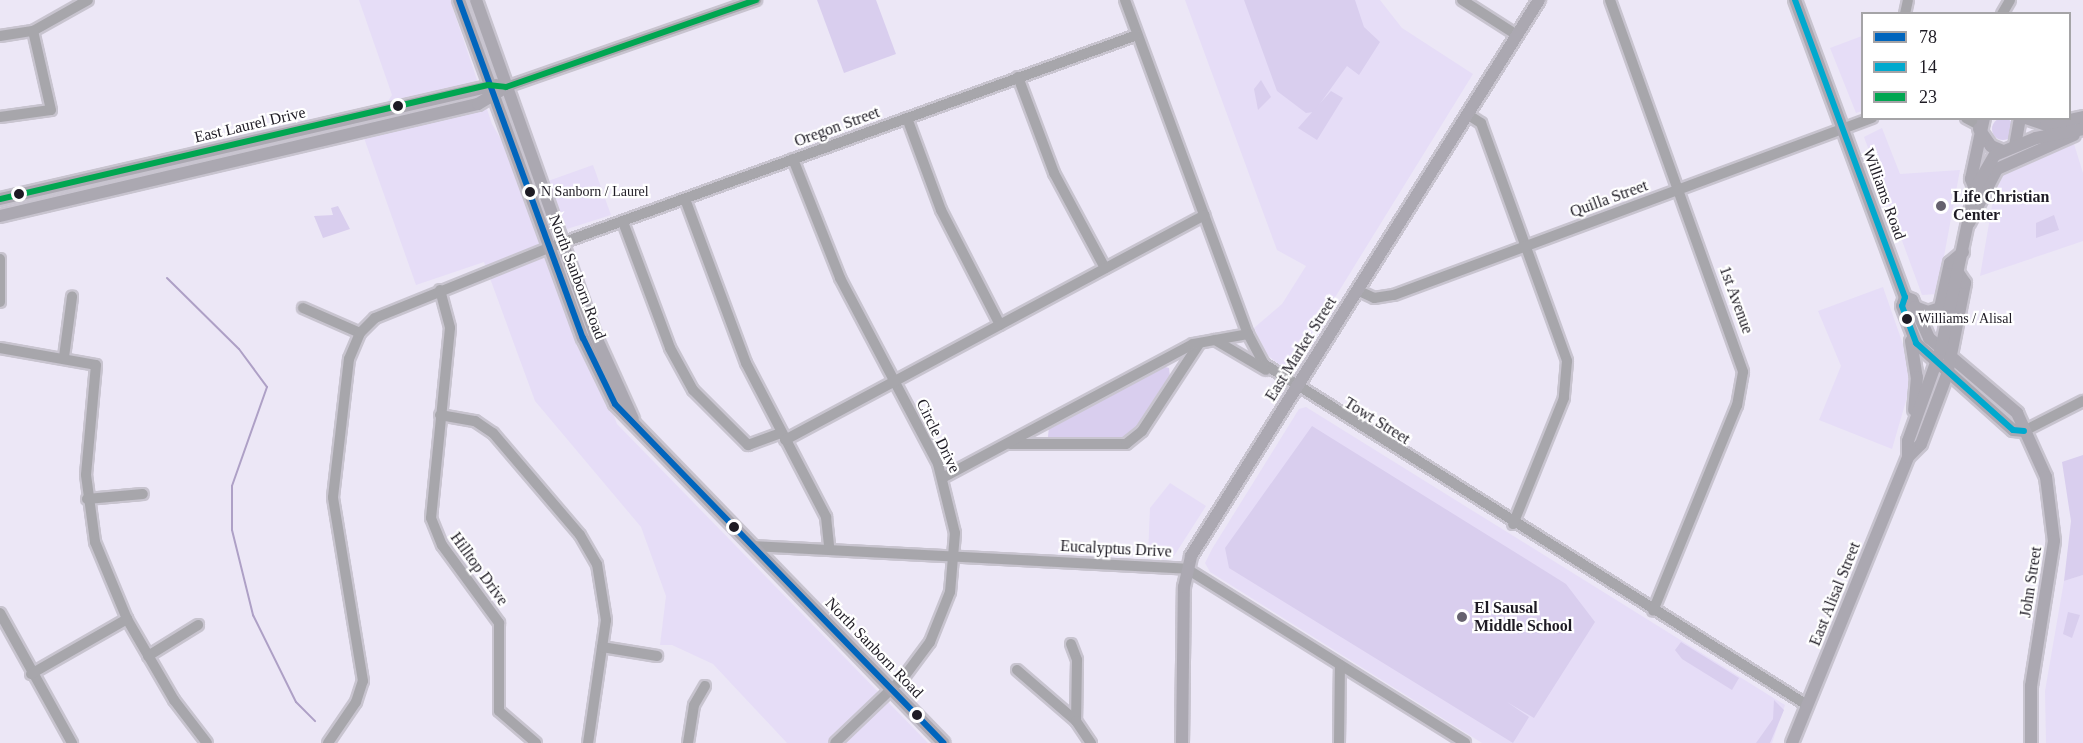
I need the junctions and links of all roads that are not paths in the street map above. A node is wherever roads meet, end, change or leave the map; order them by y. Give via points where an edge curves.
1 (88, 0) edge
2 (459, 0) edge
3 (476, 0) edge
4 (756, 0) edge
5 (1125, 0) edge
6 (1462, 0) edge
7 (1539, 0) edge
8 (1610, 0) edge
9 (1795, 0) edge
10 (33, 31) junction
11 (1137, 35) junction
12 (1518, 35) junction
13 (0, 36) edge
14 (1018, 77) junction
15 (488, 85) junction
16 (506, 87) junction
17 (493, 100) junction
18 (1467, 114) junction
19 (0, 117) edge
20 (907, 118) junction
21 (1867, 120) edge
22 (2020, 120) edge
23 (2032, 120) edge
24 (2069, 120) edge
25 (1981, 124) edge
26 (2083, 129) edge
27 (1842, 130) junction
28 (2015, 146) junction
29 (2003, 151) junction
30 (793, 159) junction
31 (1680, 189) junction
32 (1975, 189) junction
33 (0, 199) edge
34 (685, 199) junction
35 (1204, 215) junction
36 (0, 216) edge
37 (623, 222) junction
38 (1968, 224) junction
39 (562, 243) junction
40 (1526, 246) junction
41 (548, 248) junction
42 (1963, 252) junction
43 (0, 259) edge
44 (1105, 268) junction
45 (1959, 274) junction
46 (440, 290) junction
47 (1357, 290) junction
48 (72, 297) dead end
49 (1905, 297) junction
50 (0, 302) edge
51 (1915, 307) junction
52 (303, 308) dead end
53 (1000, 325) junction
54 (1910, 328) junction
55 (360, 333) junction
56 (1248, 334) junction
57 (1214, 340) junction
58 (1202, 341) junction
59 (0, 348) edge
60 (1941, 349) junction
61 (64, 357) junction
62 (1951, 359) junction
63 (1157, 363) junction
64 (1936, 366) junction
65 (1947, 375) junction
66 (1281, 378) junction
67 (894, 382) junction
68 (1173, 382) junction
69 (1296, 388) junction
70 (2083, 401) edge
71 (440, 415) junction
72 (633, 419) junction
73 (1052, 419) junction
74 (2025, 431) junction
75 (783, 436) junction
76 (1908, 441) junction
77 (1055, 445) junction
78 (1004, 446) junction
79 (1908, 457) junction
80 (944, 477) junction
81 (142, 494) dead end
82 (87, 499) junction
83 (1513, 524) junction
84 (752, 546) junction
85 (829, 548) junction
86 (954, 554) junction
87 (1187, 569) junction
88 (1653, 611) junction
89 (0, 613) edge
90 (127, 619) junction
91 (198, 625) dead end
92 (1071, 644) dead end
93 (602, 647) junction
94 (148, 656) junction
95 (657, 656) dead end
96 (1340, 665) junction
97 (1017, 670) dead end
98 (31, 674) junction
99 (705, 686) dead end
100 (892, 689) junction
101 (1808, 705) junction
102 (1076, 721) junction
103 (72, 743) edge
104 (207, 743) edge
105 (328, 743) edge
106 (536, 743) edge
107 (588, 743) edge
108 (688, 743) edge
109 (836, 743) edge
110 (944, 743) edge
111 (1090, 743) edge
112 (1182, 743) edge
113 (1339, 743) edge
114 (1465, 743) edge
115 (1792, 743) edge
116 (2031, 743) edge

1 - 10 street
2 - 15 main road, North Sanborn Road
3 - 16 main road, North Sanborn Road
4 - 16 street, East Laurel Drive
5 - 11 street, Towt Street
6 - 12 street
7 - 12 main road, East Market Street
8 - 31 street, 1st Avenue
9 - 27 main road, Williams Road
10 - 13 street
10 - 19 street via 51,110
11 - 14 street, Oregon Street
11 - 35 street, Towt Street
12 - 18 main road, East Market Street
14 - 20 street, Oregon Street
14 - 44 street via 1054,172
15 - 16 main road, East Laurel Drive
15 - 17 main road, North Sanborn Road
15 - 33 main road, East Laurel Drive
16 - 17 main road, East Laurel Drive
16 - 39 main road, North Sanborn Road
17 - 36 main road, East Laurel Drive
17 - 41 main road, North Sanborn Road
18 - 40 street via 1480,123
18 - 47 main road, East Market Street
20 - 30 street, Oregon Street
20 - 53 street via 941,210
21 - 27 street, Quilla Street
22 - 28 main road
23 - 24 main road via 2046,125
25 - 29 main road via 1991,147
25 - 32 main road, East Alisal Street
26 - 28 main road, East Alisal Street
26 - 38 main road via 1997,169 1980,211
27 - 31 street, Quilla Street
27 - 49 main road, Williams Road
28 - 29 main road, East Alisal Street
29 - 32 main road, East Alisal Street via 1986,164
30 - 34 street, Oregon Street
30 - 67 street, Circle Drive via 833,265
31 - 40 street, Quilla Street
31 - 88 street, 1st Avenue via 1740,353 1743,380
32 - 38 main road, East Alisal Street
34 - 37 street, Oregon Street
34 - 75 street via 737,340
35 - 44 street
35 - 56 street, Towt Street
37 - 39 street, Oregon Street
37 - 75 street via 670,348 693,390 748,445
38 - 42 main road, East Alisal Street
39 - 41 street, Oregon Street
39 - 72 main road, North Sanborn Road
40 - 47 street, Quilla Street via 1388,297 1374,298
40 - 83 street via 1563,345 1568,378
41 - 46 street, Oregon Street
41 - 72 main road, North Sanborn Road via 604,385
42 - 45 main road, East Alisal Street
42 - 51 main road via 1950,263 1940,308 1928,312
43 - 50 street
44 - 53 street
45 - 60 main road, East Alisal Street
45 - 62 main road, East Alisal Street via 1965,283
46 - 55 street, Oregon Street via 382,313
46 - 71 street, Hilltop Drive via 450,328
47 - 69 main road, East Market Street
48 - 61 street
49 - 51 main road, Williams Road
49 - 54 main road, Williams Road
51 - 60 main road, Williams Road via 1925,332
52 - 55 street
53 - 67 street
54 - 64 main road, Williams Road
54 - 76 main road via 1917,384
55 - 105 street via 347,369 333,497 363,681 356,702
56 - 57 street
56 - 66 street, Towt Street via 1260,357
57 - 58 street
57 - 66 street
58 - 63 street
58 - 68 street
59 - 61 street
60 - 62 main road, Williams Road
60 - 64 main road, East Alisal Street
61 - 82 street via 94,363 98,375
62 - 65 main road, East Alisal Street
62 - 74 main road, John Street via 2011,405
63 - 68 street via 1173,368
63 - 73 street
64 - 65 main road, Williams Road
64 - 76 main road, East Alisal Street
65 - 74 main road via 2013,430
65 - 79 main road, East Alisal Street via 1921,444
66 - 69 street, Towt Street
67 - 75 street
67 - 80 street, Circle Drive
68 - 77 street via 1130,442 1112,448
69 - 83 street, Towt Street
69 - 87 main road, East Market Street
70 - 74 street
71 - 93 street via 476,421 493,433 585,542 604,591
71 - 106 street, Hilltop Drive via 430,502 433,525 499,623 499,711
72 - 84 main road, North Sanborn Road
73 - 77 street via 1043,434
73 - 78 street
74 - 116 main road, John Street via 2046,477 2054,528 2031,686
75 - 85 street via 826,517
76 - 79 main road, East Alisal Street
77 - 78 street
78 - 80 street
79 - 101 main road, East Alisal Street
80 - 86 street, Circle Drive via 953,514
81 - 82 street
82 - 90 street via 102,564
83 - 88 street, Towt Street
84 - 85 street, Eucalyptus Drive
84 - 100 main road, North Sanborn Road
85 - 86 street, Eucalyptus Drive
86 - 87 street, Eucalyptus Drive
86 - 100 street, Circle Drive via 941,621 916,662
87 - 96 street, Eucalyptus Drive
87 - 112 main road, East Market Street
88 - 101 street, Towt Street
89 - 98 street
90 - 94 street
90 - 98 street
91 - 94 street
92 - 102 street via 1077,660
93 - 95 street
93 - 107 street
94 - 104 street
96 - 113 street
96 - 114 street, Eucalyptus Drive
97 - 102 street
98 - 103 street
99 - 108 street via 694,705
100 - 109 street, Circle Drive
100 - 110 main road, North Sanborn Road
101 - 115 main road, East Alisal Street
102 - 111 street

